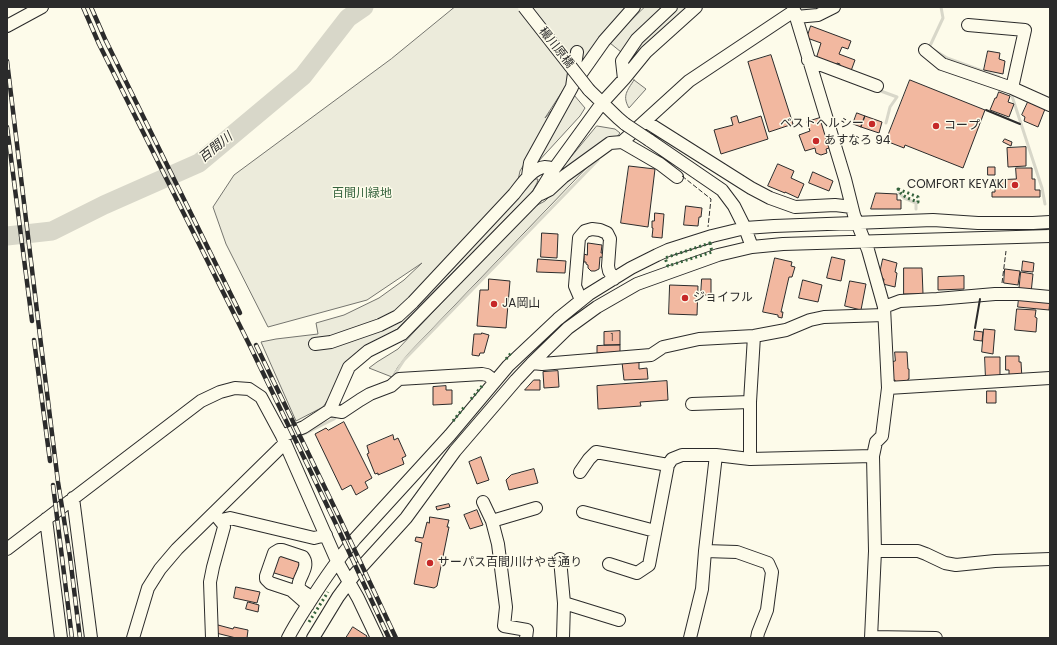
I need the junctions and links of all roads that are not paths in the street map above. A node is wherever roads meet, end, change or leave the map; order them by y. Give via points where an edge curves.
1 (42, 7) edge
2 (524, 7) edge
3 (634, 7) edge
4 (671, 7) edge
5 (696, 7) edge
6 (834, 7) edge
7 (794, 11) edge
8 (968, 25) dead end
9 (7, 26) edge
10 (925, 50) dead end
11 (577, 52) dead end
12 (808, 60) junction
13 (624, 79) junction
14 (877, 86) dead end
15 (572, 87) junction
16 (1012, 88) junction
17 (602, 104) junction
18 (1050, 105) edge
19 (645, 121) junction
20 (622, 142) junction
21 (554, 169) junction
22 (528, 176) junction
23 (677, 177) dead end
24 (538, 195) junction
25 (852, 207) junction
26 (1050, 222) edge
27 (856, 223) junction
28 (745, 228) junction
29 (1050, 236) edge
30 (864, 242) junction
31 (752, 247) junction
32 (614, 279) junction
33 (1050, 297) edge
34 (581, 300) junction
35 (884, 311) junction
36 (754, 336) junction
37 (315, 344) dead end
38 (532, 362) junction
39 (1050, 378) edge
40 (495, 381) junction
41 (888, 388) junction
42 (750, 402) junction
43 (692, 404) dead end
44 (336, 411) junction
45 (283, 440) junction
46 (716, 455) junction
47 (873, 456) junction
48 (750, 458) junction
49 (668, 465) junction
50 (580, 472) dead end
51 (73, 498) junction
52 (484, 502) dead end
53 (536, 508) dead end
54 (583, 512) dead end
55 (217, 517) junction
56 (46, 519) junction
57 (492, 522) junction
58 (655, 531) junction
59 (326, 535) junction
60 (7, 549) edge
61 (875, 550) junction
62 (705, 551) junction
63 (560, 559) dead end
64 (1050, 560) edge
65 (337, 561) junction
66 (609, 564) dead end
67 (349, 582) junction
68 (296, 590) junction
69 (310, 601) junction
70 (564, 603) junction
71 (619, 620) dead end
72 (871, 637) edge
73 (61, 638) edge
74 (91, 638) edge
75 (133, 638) edge
76 (212, 638) edge
77 (288, 638) edge
78 (312, 638) edge
79 (377, 638) edge
80 (526, 638) edge
81 (563, 638) edge
82 (690, 638) edge
83 (757, 638) edge
84 (936, 638) edge

1 - 9 street
2 - 17 street, 穝川原橋, bridge
3 - 15 street via 604,41
4 - 13 street via 637,39 622,61
5 - 13 street via 646,52
6 - 7 street via 818,15
7 - 12 street
7 - 19 street via 690,81
8 - 16 street via 1025,30
10 - 16 street via 942,64
11 - 15 street
12 - 14 street
12 - 25 street
13 - 17 street
15 - 22 street via 530,164
16 - 18 street
17 - 21 street
17 - 28 street, 穝川原橋, bridge via 626,124 722,190
19 - 20 street
19 - 25 street via 770,198 795,207
20 - 23 street
20 - 24 street via 610,143 549,190
21 - 22 street via 540,168
21 - 24 street
22 - 37 street via 398,316 331,342
24 - 44 street via 402,334 368,351 349,367
25 - 27 street
26 - 27 street via 978,223 933,220
27 - 28 street
27 - 30 street
28 - 31 street, 穝川原橋
28 - 32 street via 668,250
29 - 30 street
30 - 31 street
30 - 35 street
31 - 38 street via 718,255 637,284 597,307 574,324
32 - 34 street
32 - 34 street via 608,266 610,239 607,233 592,229 585,231 579,238 575,286
33 - 35 street via 995,294 900,301
34 - 40 street via 508,366
35 - 36 street via 824,317 786,330
35 - 41 street
36 - 38 street via 699,339 663,347 651,355 542,364
36 - 42 street
38 - 67 street via 455,451 406,518
39 - 41 street
40 - 44 street via 482,374 399,379 391,386 370,394 342,412
40 - 65 street
41 - 47 street via 882,436 876,442
42 - 43 street
42 - 48 street
44 - 45 street
45 - 51 street via 261,397 249,389 235,388 220,392 201,401
45 - 55 street
45 - 59 street
46 - 48 street
46 - 49 street via 682,455 672,459
46 - 62 street
47 - 48 street
47 - 61 street
49 - 50 street via 596,452
49 - 58 street
51 - 56 street
51 - 74 street
52 - 57 street
53 - 57 street
54 - 58 street
55 - 59 street via 314,538
55 - 75 street via 177,549 154,578 143,601
55 - 76 street via 224,527 210,582
56 - 60 street
56 - 73 street
57 - 80 street via 498,544 506,606 504,626 527,630
58 - 66 street via 649,565 637,573
59 - 65 street
61 - 64 street via 918,551 956,565
61 - 72 street
62 - 82 street via 702,589
62 - 83 street via 737,552 768,563 772,572 767,610
63 - 70 street
65 - 67 street
65 - 69 street
67 - 78 street
67 - 79 street
68 - 68 street via 264,579 276,551 282,550 305,559 306,566
68 - 69 street
69 - 77 street
70 - 71 street
70 - 81 street
72 - 84 street

